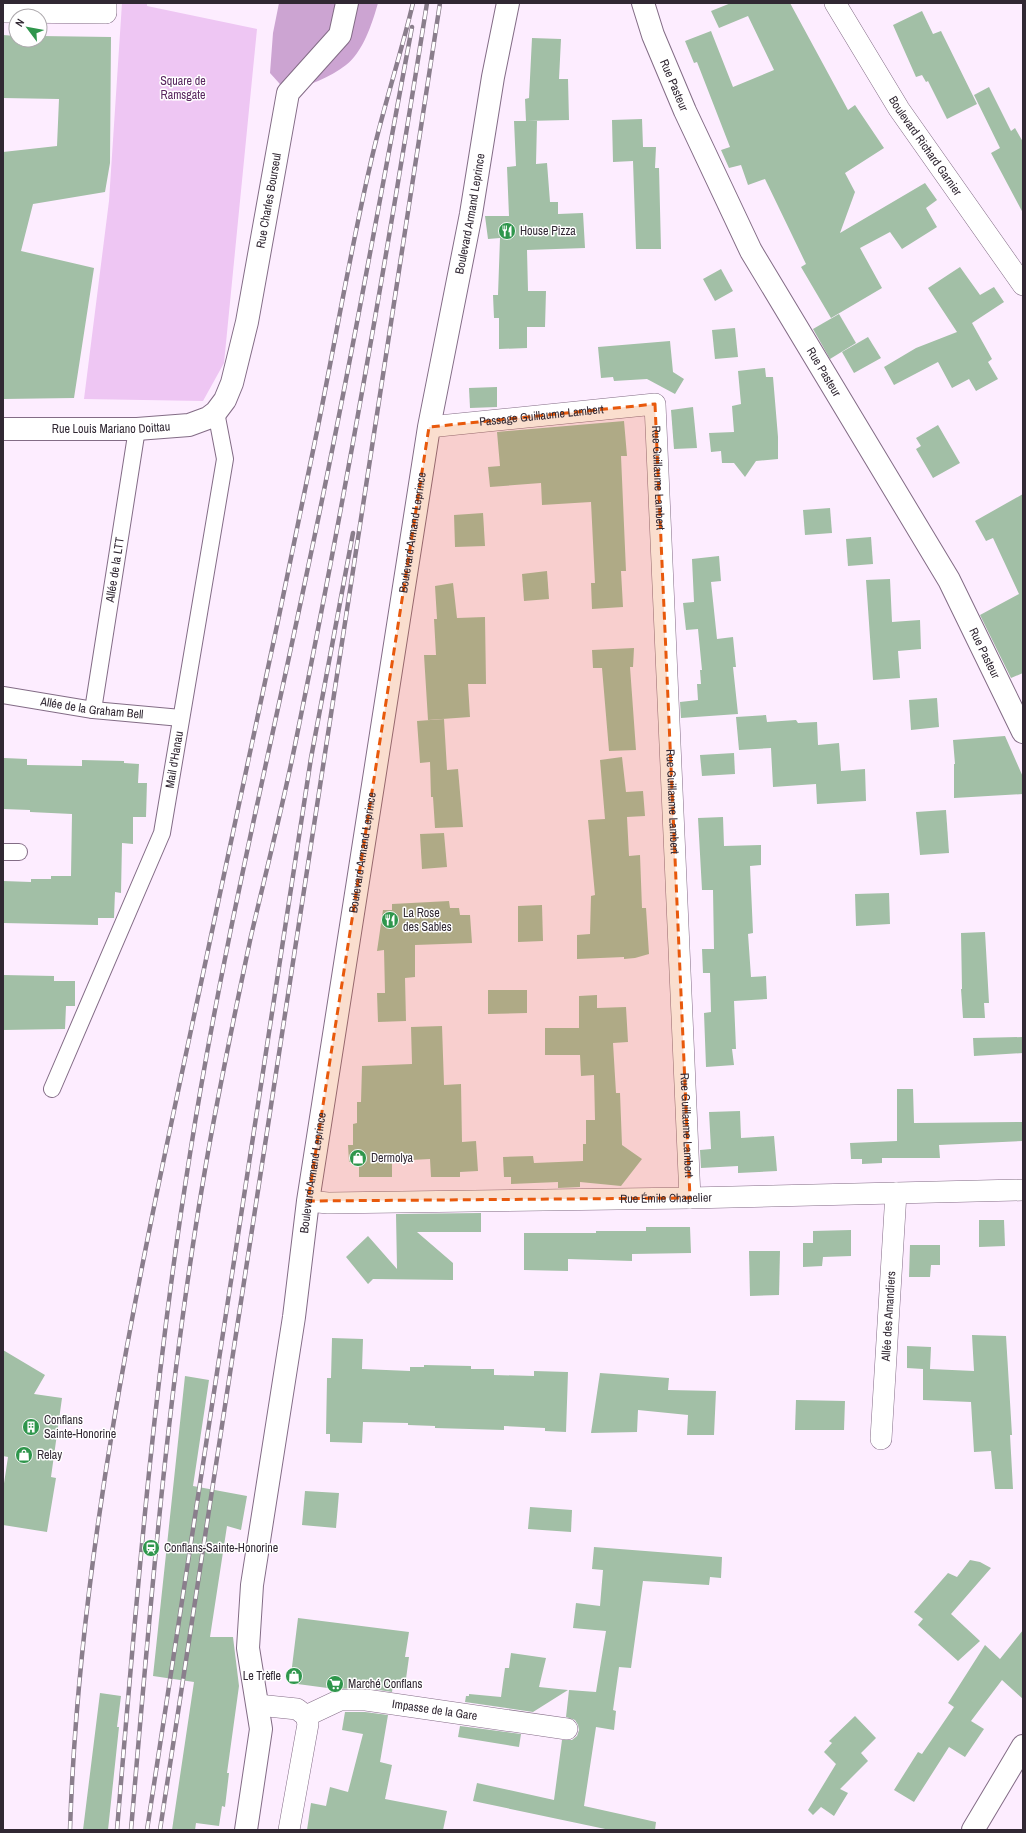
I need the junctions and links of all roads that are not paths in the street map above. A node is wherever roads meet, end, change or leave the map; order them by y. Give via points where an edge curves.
1 (106, 3) edge
2 (347, 3) edge
3 (508, 3) edge
4 (643, 3) edge
5 (835, 3) edge
6 (3, 12) edge
7 (1023, 285) edge
8 (655, 404) joint
9 (216, 412) junction
10 (429, 427) junction
11 (3, 429) edge
12 (137, 430) junction
13 (3, 695) edge
14 (93, 710) junction
15 (181, 718) junction
16 (1023, 732) edge
17 (52, 1089) dead end
18 (1023, 1190) edge
19 (896, 1193) junction
20 (690, 1198) junction
21 (308, 1202) junction
22 (881, 1439) dead end
23 (258, 1705) junction
24 (306, 1716) junction
25 (568, 1729) dead end
26 (1023, 1746) edge
27 (246, 1830) edge
28 (289, 1830) edge
29 (973, 1830) edge

1 - 6 street via 106,13
2 - 9 street, Rue Charles Bourseul via 340,35 288,93 247,322 232,383 225,400
3 - 10 street, Boulevard Armand Leprince via 471,214
4 - 16 street, Rue Pasteur via 653,35 685,111 751,251 949,580
5 - 7 street, Boulevard Richard Garnier via 899,109
8 - 10 street, Passage Guillaume Lambert
8 - 20 street, Rue Guillaume Lambert
9 - 12 street, Rue Louis Mariano Doittau via 190,425
9 - 15 street, Mail d'Hanau via 225,459
10 - 21 street, Boulevard Armand Leprince
11 - 12 street, Rue Louis Mariano Doittau
12 - 14 street, Allée de la LTT
13 - 14 street, Allée de la Graham Bell
14 - 15 street, Allée de la Graham Bell
15 - 17 street, Mail d'Hanau via 162,833
18 - 19 street, Rue Émile Chapelier
19 - 20 street, Rue Émile Chapelier
19 - 22 street, Allée des Amandiers
20 - 21 street, Rue Émile Chapelier
21 - 23 street, Boulevard Armand Leprince via 294,1317 255,1563 248,1648
23 - 24 street via 297,1710
23 - 27 street, Boulevard Armand Leprince via 261,1729
24 - 25 street, Impasse de la Gare via 340,1700 366,1700
24 - 28 street via 308,1724
26 - 29 street

